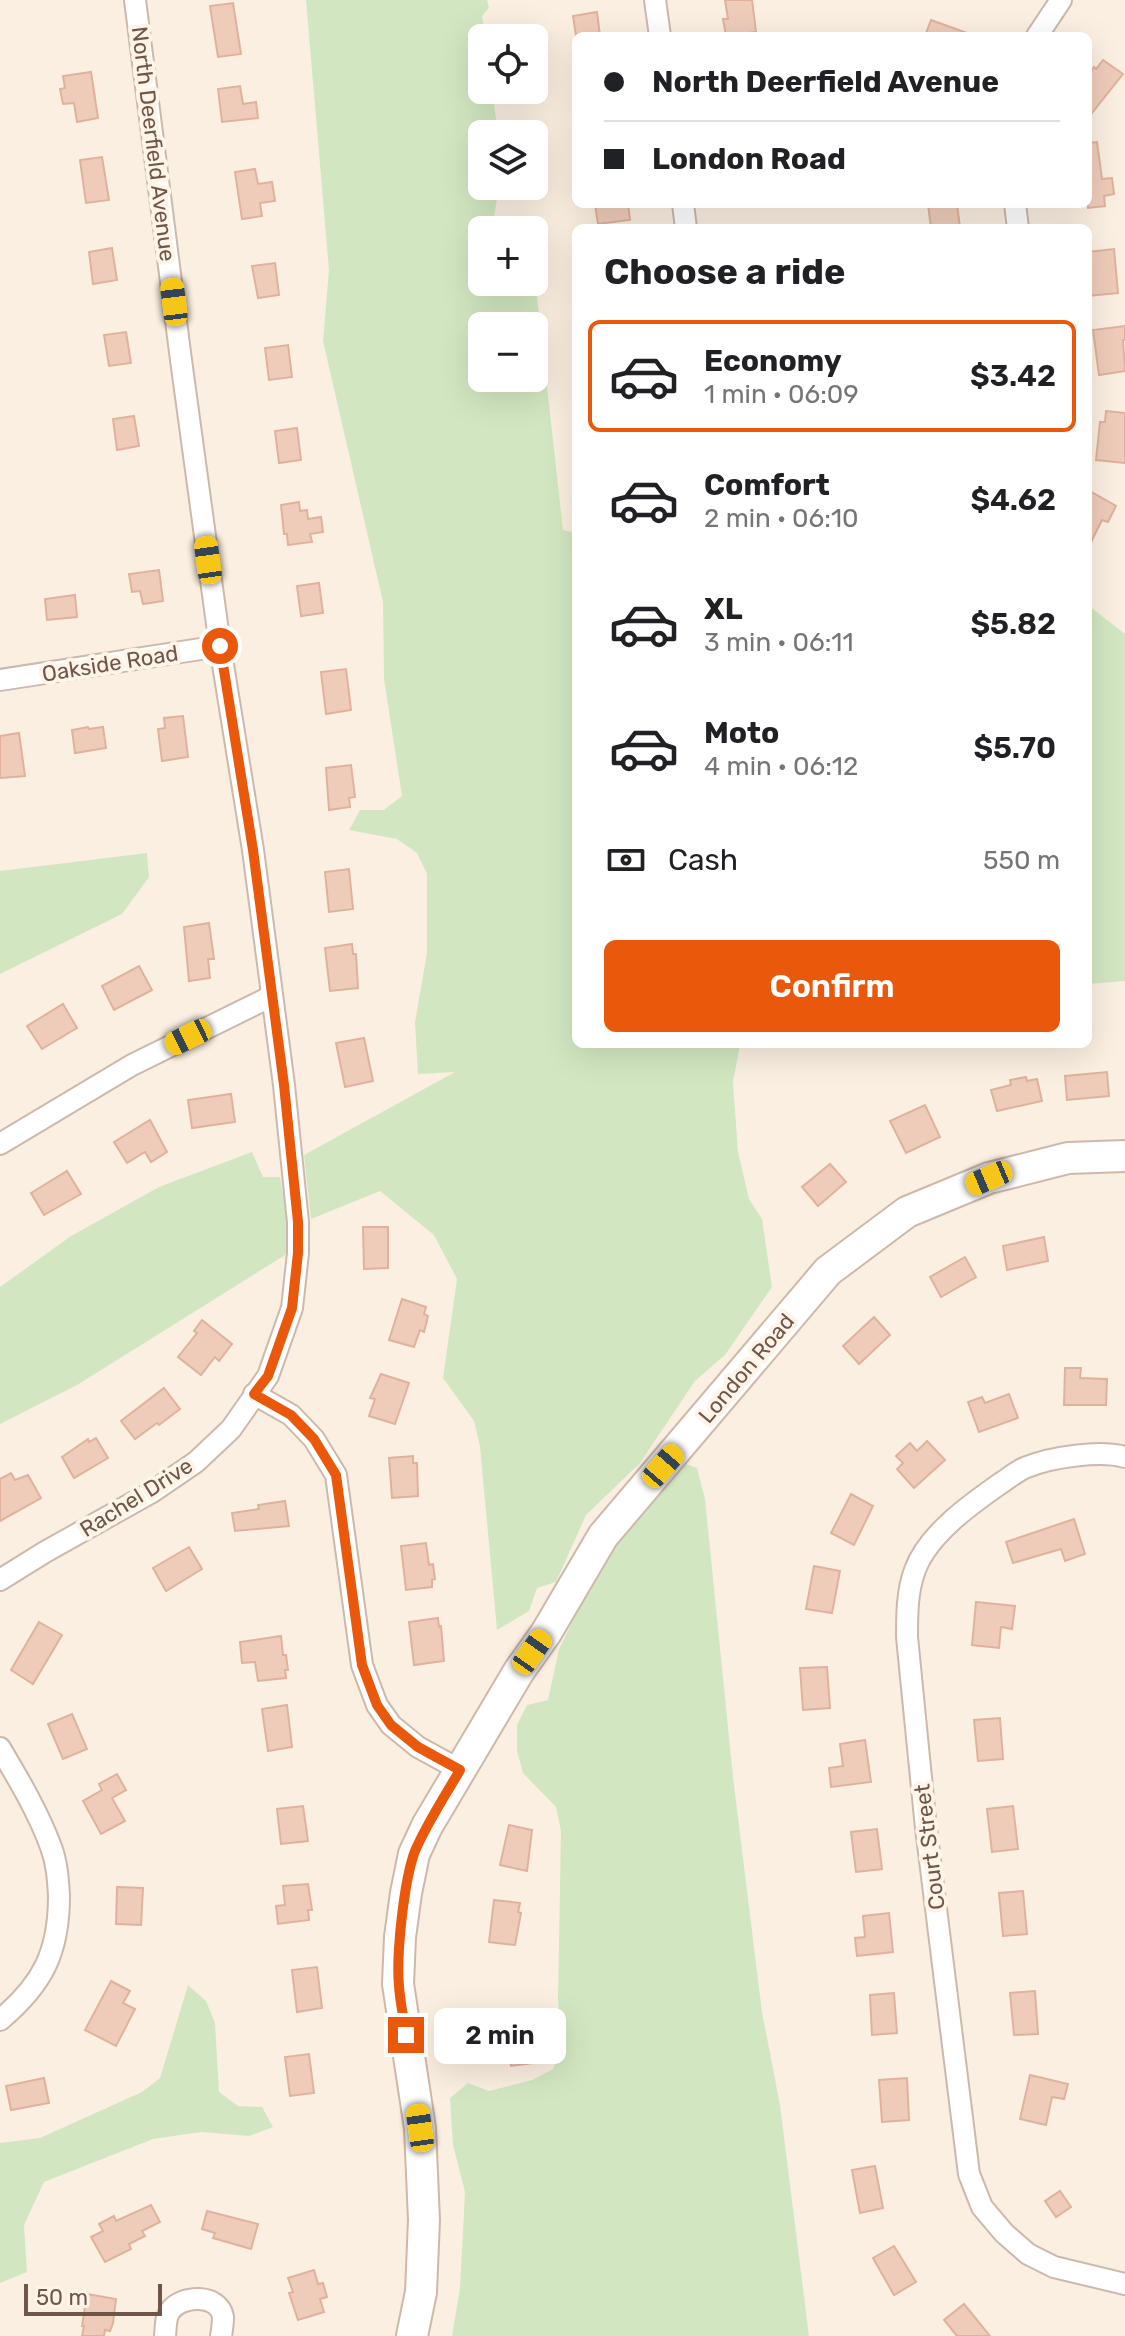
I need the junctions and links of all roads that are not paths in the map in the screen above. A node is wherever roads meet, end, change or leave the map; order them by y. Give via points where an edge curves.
1 (135, 0) edge
2 (655, 0) edge
3 (1061, 0) edge
4 (659, 32) edge
5 (1040, 32) edge
6 (220, 646) junction
7 (0, 680) edge
8 (272, 996) junction
9 (0, 1144) edge
10 (1125, 1156) edge
11 (254, 1394) junction
12 (1125, 1457) edge
13 (0, 1580) edge
14 (0, 1748) edge
15 (460, 1770) junction
16 (0, 2020) edge
17 (1125, 2284) edge
18 (165, 2336) edge
19 (221, 2336) edge
20 (412, 2336) edge

1 - 6 street, North Deerfield Avenue
2 - 4 street
3 - 5 street
6 - 7 street, Oakside Road
6 - 8 street, North Deerfield Avenue
8 - 9 street via 132,1065
8 - 11 street, North Deerfield Avenue via 298,1253 292,1308 268,1376
10 - 15 street, London Road via 1068,1158 989,1178 907,1212 828,1271 603,1536
11 - 13 street, Rachel Drive via 231,1429 196,1462
11 - 15 street via 291,1415 336,1475 362,1665 377,1705 418,1747
12 - 17 street, Court Street via 1060,1459 1026,1467 968,1506 937,1535 916,1568 907,1606 907,1637 969,2174 982,2207 1028,2254 1054,2267
14 - 16 street via 52,1850 59,1918 54,1949 41,1976
15 - 20 street, London Road via 414,1854 400,1937 398,1984 420,2128 424,2220 421,2292
18 - 19 street via 170,2310 202,2299 223,2316

